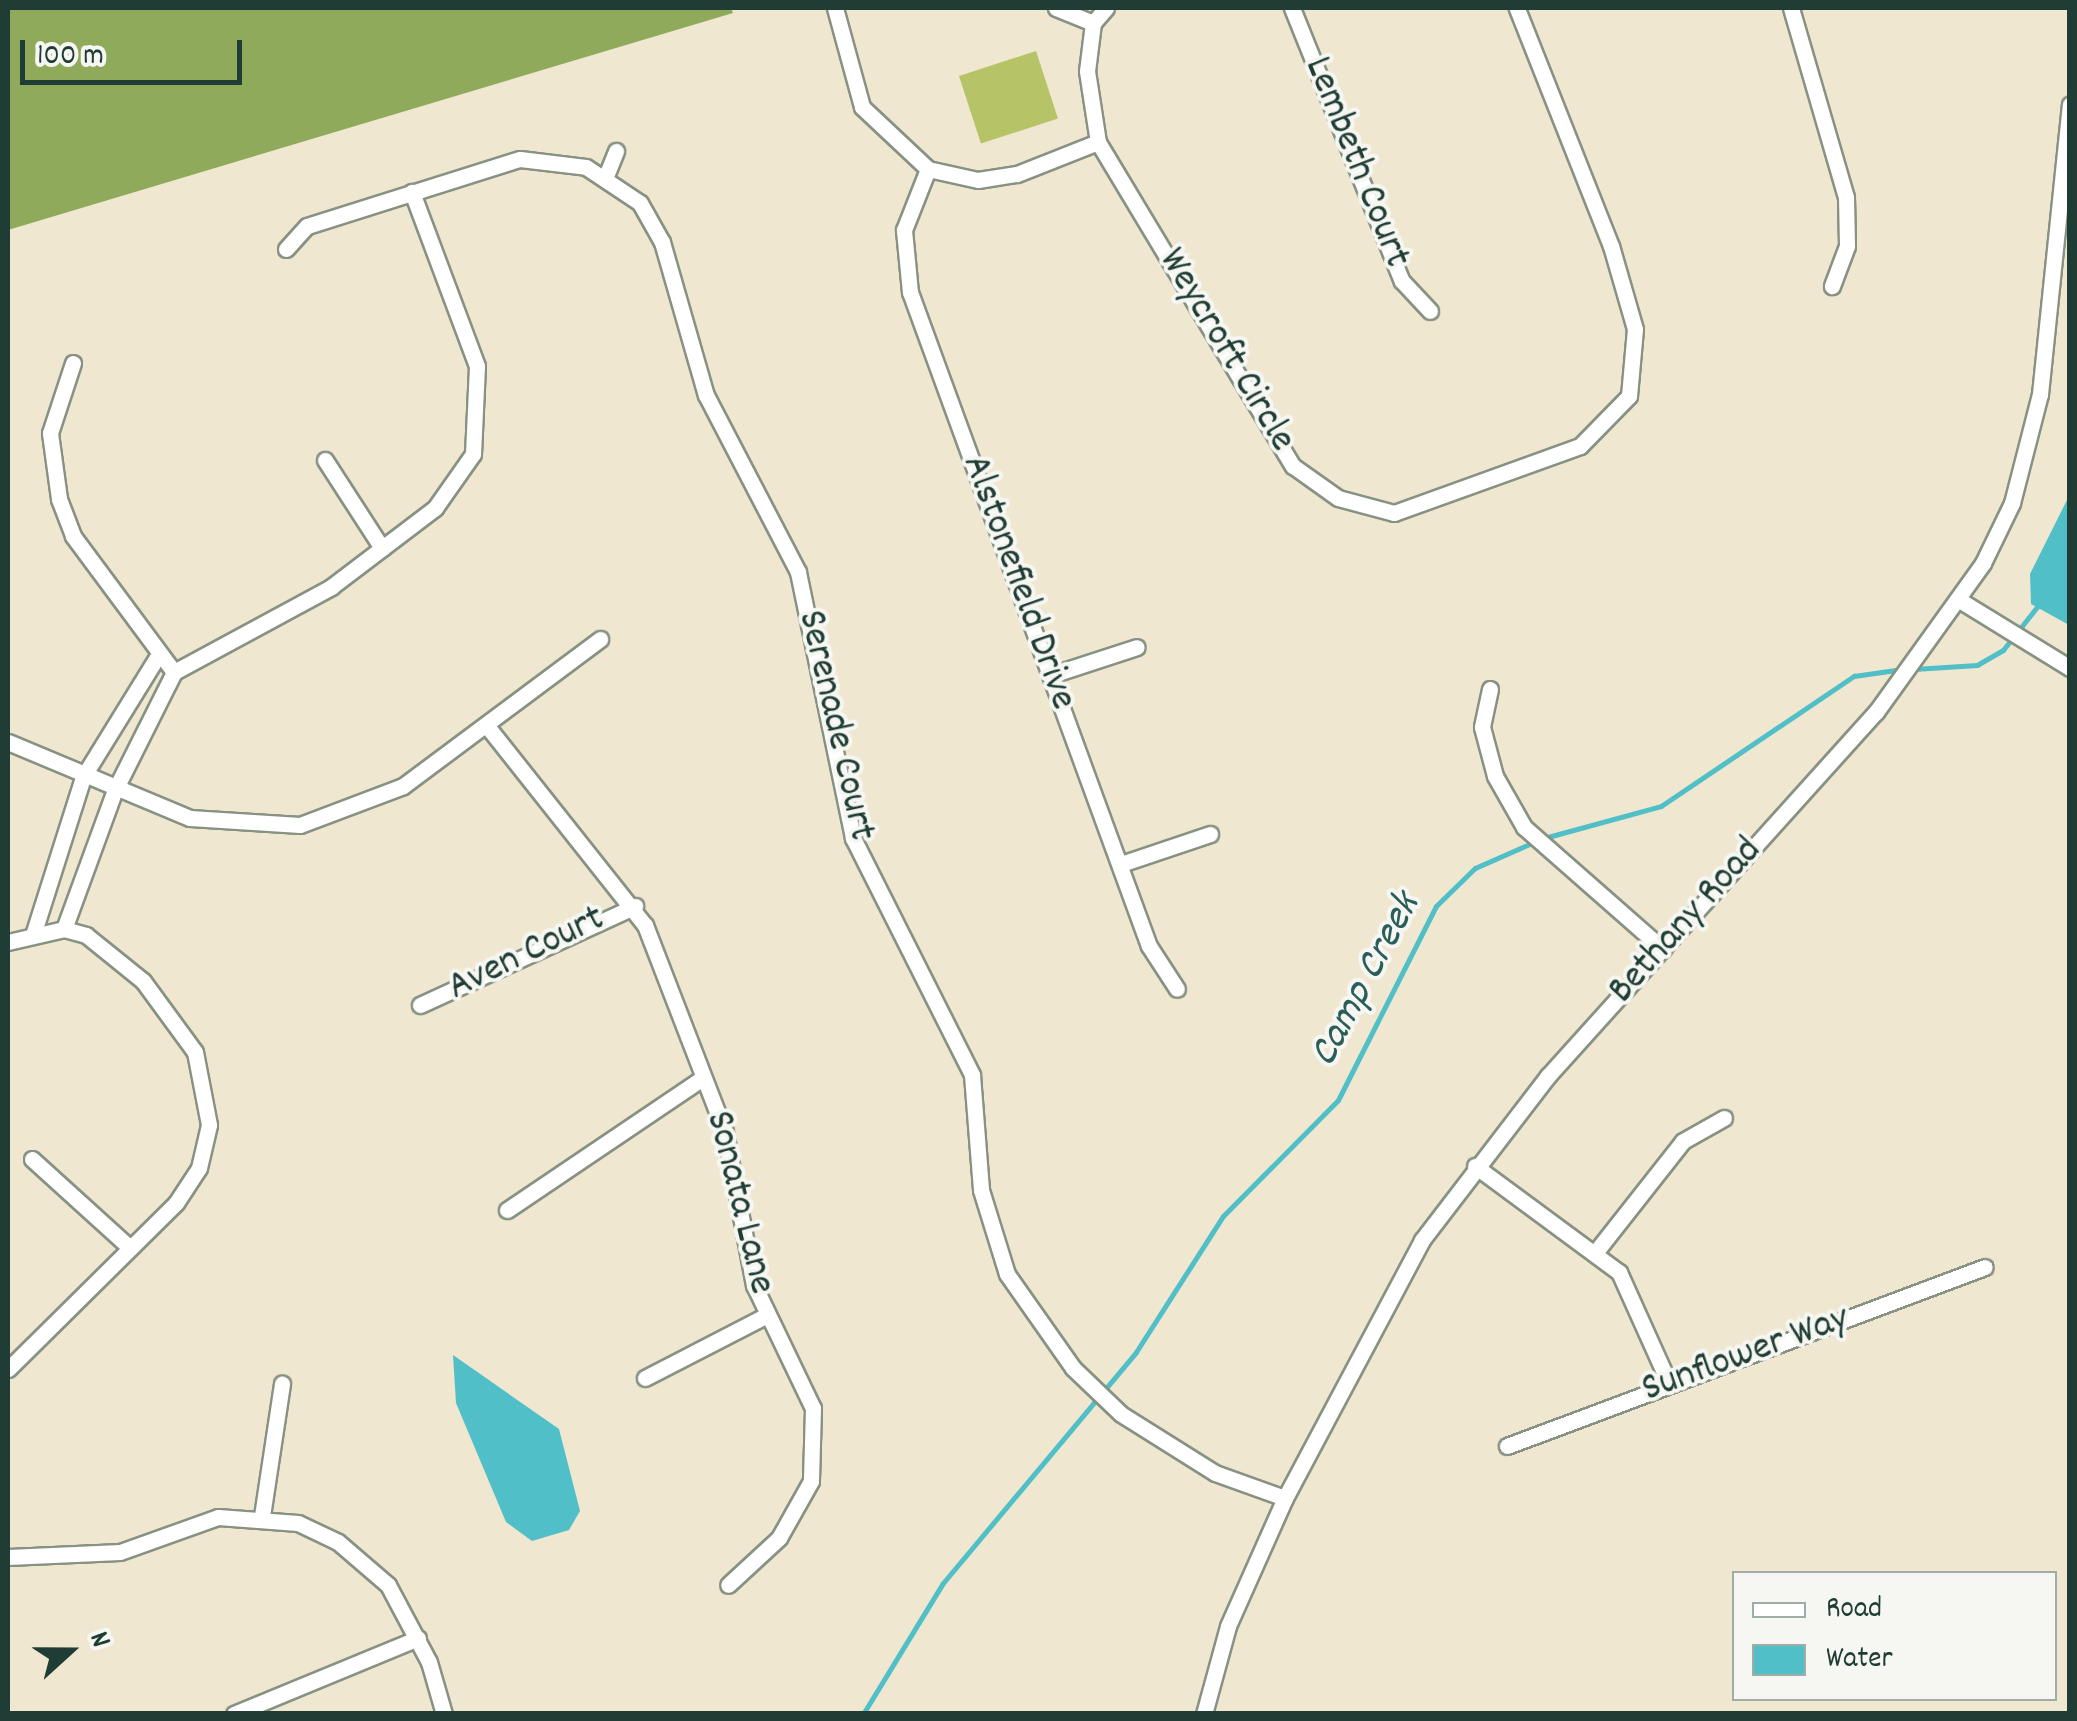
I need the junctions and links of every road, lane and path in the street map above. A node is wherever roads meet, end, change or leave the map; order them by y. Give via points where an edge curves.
1 (835, 8) edge
2 (1056, 8) edge
3 (1106, 8) edge
4 (1292, 8) edge
5 (1517, 8) edge
6 (1790, 8) edge
7 (1093, 23) junction
8 (2070, 104) edge
9 (1098, 142) junction
10 (616, 150) dead end
11 (928, 170) junction
12 (606, 176) junction
13 (412, 192) junction
14 (286, 249) dead end
15 (1832, 286) dead end
16 (1430, 311) dead end
17 (73, 364) dead end
18 (325, 460) dead end
19 (382, 548) junction
20 (1961, 602) junction
21 (600, 639) dead end
22 (1138, 647) dead end
23 (156, 659) junction
24 (2070, 668) edge
25 (174, 672) junction
26 (1051, 676) junction
27 (1490, 689) dead end
28 (487, 726) junction
29 (8, 742) edge
30 (84, 777) junction
31 (115, 790) junction
32 (1210, 834) dead end
33 (1120, 864) junction
34 (635, 906) junction
35 (64, 929) junction
36 (33, 935) junction
37 (8, 942) edge
38 (1663, 949) junction
39 (1177, 989) dead end
40 (420, 1005) dead end
41 (704, 1078) junction
42 (1724, 1118) dead end
43 (32, 1158) dead end
44 (1475, 1166) junction
45 (507, 1210) dead end
46 (130, 1247) junction
47 (1598, 1249) junction
48 (1985, 1267) dead end
49 (767, 1315) junction
50 (8, 1369) edge
51 (644, 1378) dead end
52 (282, 1383) dead end
53 (1669, 1384) junction
54 (1507, 1446) dead end
55 (1285, 1498) junction
56 (262, 1516) junction
57 (8, 1556) edge
58 (728, 1585) dead end
59 (418, 1638) junction
60 (234, 1714) edge
61 (444, 1714) edge
62 (1204, 1714) edge

1 - 11 street via 862,107
2 - 7 street
3 - 7 street
4 - 16 street, Lembeth Court via 1402,281
5 - 9 street, Weycroft Circle via 1611,246 1635,329 1629,396 1580,446 1456,497 1394,513 1338,498 1293,466
6 - 15 street via 1846,197 1846,246
7 - 9 street, Weycroft Circle via 1087,71
8 - 20 street, Bethany Road via 2028,453
9 - 11 street via 1017,174 978,180
10 - 12 street
11 - 26 street, Alstonefield Drive via 904,230 910,292
12 - 13 street via 520,159
12 - 55 street, Serenade Court via 653,222 706,395 798,572 854,838 972,1074 981,1190 1007,1274 1073,1368 1121,1414 1215,1473
13 - 14 street via 308,226
13 - 19 street via 477,366 479,432 450,492
17 - 23 street via 50,433 59,499 72,536
18 - 19 street
19 - 25 street via 331,587
20 - 24 street
20 - 38 street, Bethany Road via 1876,712
21 - 28 street
22 - 26 street
23 - 25 street
23 - 30 street
25 - 31 street
26 - 33 street, Alstonefield Drive
27 - 38 street via 1482,727 1495,776 1524,826
28 - 31 street via 384,796 300,825 212,823
28 - 34 street, Sonata Lane
29 - 30 street
30 - 31 street
30 - 36 street
31 - 35 street
32 - 33 street
33 - 39 street, Alstonefield Drive via 1149,946
34 - 40 street, Aven Court
34 - 41 street, Sonata Lane
35 - 36 street
35 - 46 street via 86,935 159,996 202,1073 208,1125 199,1168
36 - 37 street
38 - 44 street, Bethany Road
41 - 45 street
41 - 49 street, Sonata Lane via 725,1132 737,1220
42 - 47 street via 1683,1140
43 - 46 street
44 - 47 street
44 - 55 street, Bethany Road via 1385,1300
46 - 50 street
47 - 53 street via 1642,1309
48 - 53 street, Sunflower Way
49 - 51 street
49 - 58 street, Sonata Lane via 813,1408 818,1455 779,1538
52 - 56 street
53 - 54 street, Sunflower Way
55 - 62 street, Bethany Road via 1228,1626
56 - 57 street via 196,1522 98,1556
56 - 59 street via 356,1555 388,1586
59 - 60 street
59 - 61 street

